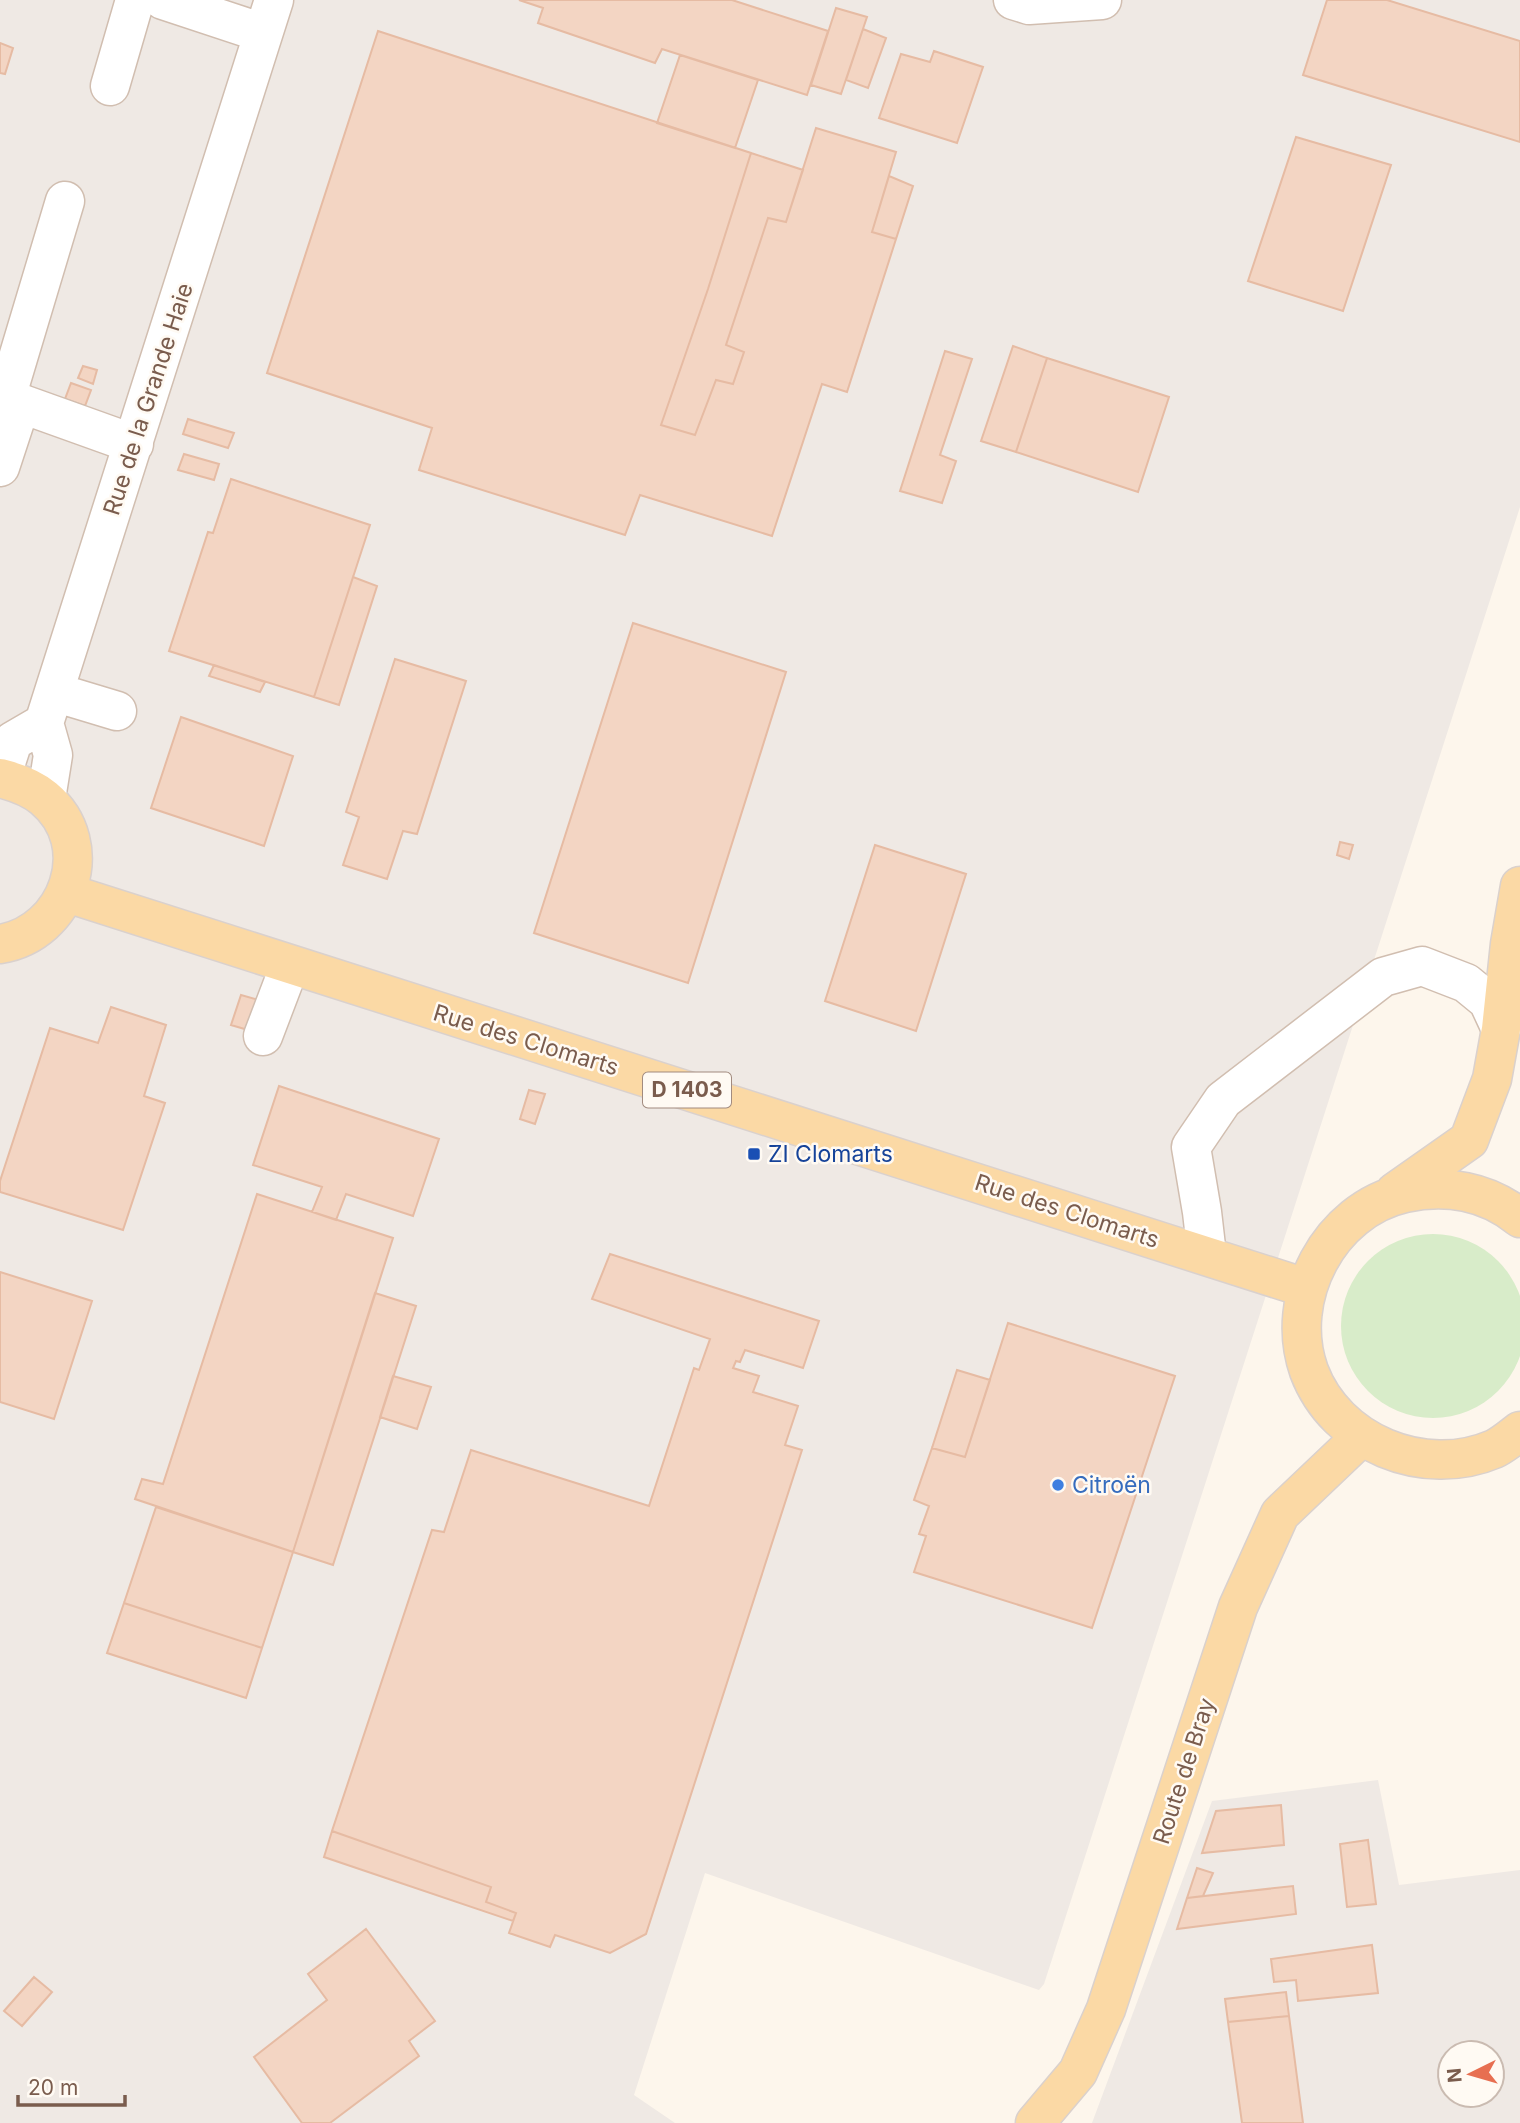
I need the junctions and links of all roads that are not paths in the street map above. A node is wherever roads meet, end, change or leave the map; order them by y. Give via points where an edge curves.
1 (135, 0) edge
2 (163, 0) edge
3 (1013, 0) edge
4 (1102, 0) edge
5 (269, 17) edge
6 (110, 86) dead end
7 (65, 201) dead end
8 (9, 399) edge
9 (134, 444) junction
10 (0, 467) edge
11 (49, 707) junction
12 (117, 711) dead end
13 (0, 778) edge
14 (46, 799) junction
15 (1520, 886) edge
16 (67, 893) junction
17 (0, 944) edge
18 (290, 965) junction
19 (1501, 1029) junction
20 (263, 1036) dead end
21 (1388, 1197) junction
22 (1520, 1218) edge
23 (1207, 1255) junction
24 (1306, 1289) junction
25 (1520, 1431) edge
26 (1361, 1437) junction
27 (1035, 2123) edge

1 - 6 street
2 - 5 street
3 - 4 street via 1029,5
5 - 9 street, Rue de la Grande Haie
7 - 8 street
8 - 9 street
8 - 10 street
9 - 11 street, Rue de la Grande Haie
11 - 12 street
11 - 13 street via 13,741
11 - 14 street via 53,755
13 - 14 main road via 25,785
14 - 16 main road via 62,819 71,843 73,868
15 - 19 main road
16 - 17 main road via 55,914 36,931
16 - 18 main road, Rue des Clomarts / D 1403
18 - 20 street
18 - 23 main road, Rue des Clomarts / D 1403
19 - 21 main road via 1492,1079 1469,1140
19 - 23 street via 1488,1001 1466,982 1422,966 1383,977 1223,1100 1191,1147
21 - 22 main road via 1429,1188 1469,1191 1507,1207
21 - 24 main road via 1352,1218 1323,1250
23 - 24 main road, Rue des Clomarts / D 1403
24 - 26 main road via 1302,1330 1309,1371 1330,1408
25 - 26 main road via 1494,1449 1449,1460 1403,1457
26 - 27 main road, Route de Bray via 1280,1514 1238,1607 1106,2009 1078,2072

